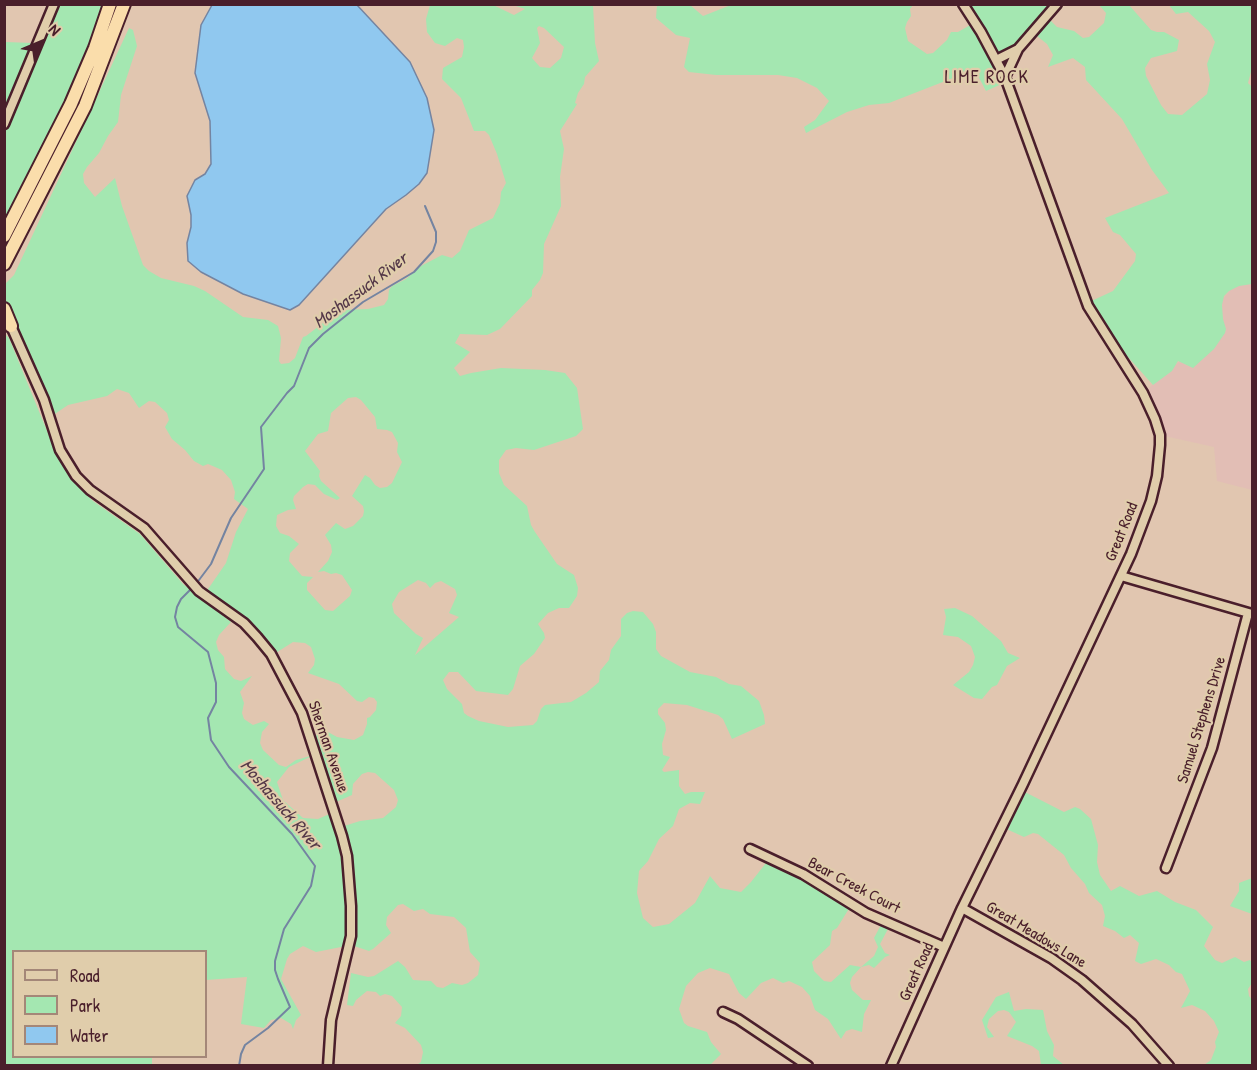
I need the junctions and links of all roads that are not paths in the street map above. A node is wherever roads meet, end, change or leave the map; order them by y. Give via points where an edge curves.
1 (54, 4) edge
2 (110, 4) edge
3 (124, 4) edge
4 (963, 4) edge
5 (1057, 4) edge
6 (1018, 49) junction
7 (996, 60) junction
8 (1005, 77) junction
9 (4, 124) edge
10 (19, 208) junction
11 (4, 225) edge
12 (4, 236) edge
13 (4, 264) edge
14 (4, 309) edge
15 (8, 324) edge
16 (1121, 576) junction
17 (1250, 613) edge
18 (750, 849) dead end
19 (1166, 868) dead end
20 (962, 908) junction
21 (944, 947) junction
22 (723, 1012) dead end
23 (328, 1065) edge
24 (808, 1065) edge
25 (891, 1065) edge
26 (1168, 1065) edge

1 - 9 street
2 - 10 highway via 84,76
3 - 13 highway via 85,106
4 - 7 street, Great Road
5 - 6 street
6 - 7 street
6 - 8 street
7 - 8 street, Great Road
8 - 16 street, Great Road via 1088,306 1143,393 1160,435 1151,501
10 - 11 highway
10 - 12 highway
14 - 15 highway
15 - 23 street, Sherman Avenue via 44,400 65,460 76,476 144,528 199,591 249,628 271,654 302,713 347,856 351,906 351,936 331,1020
16 - 17 street
16 - 20 street, Great Road
17 - 19 street, Samuel Stephens Drive via 1212,748
18 - 21 street, Bear Creek Court via 803,874 867,913
20 - 21 street, Great Road
20 - 26 street, Great Meadows Lane via 1082,980 1132,1024
21 - 25 street, Great Road
22 - 24 street

